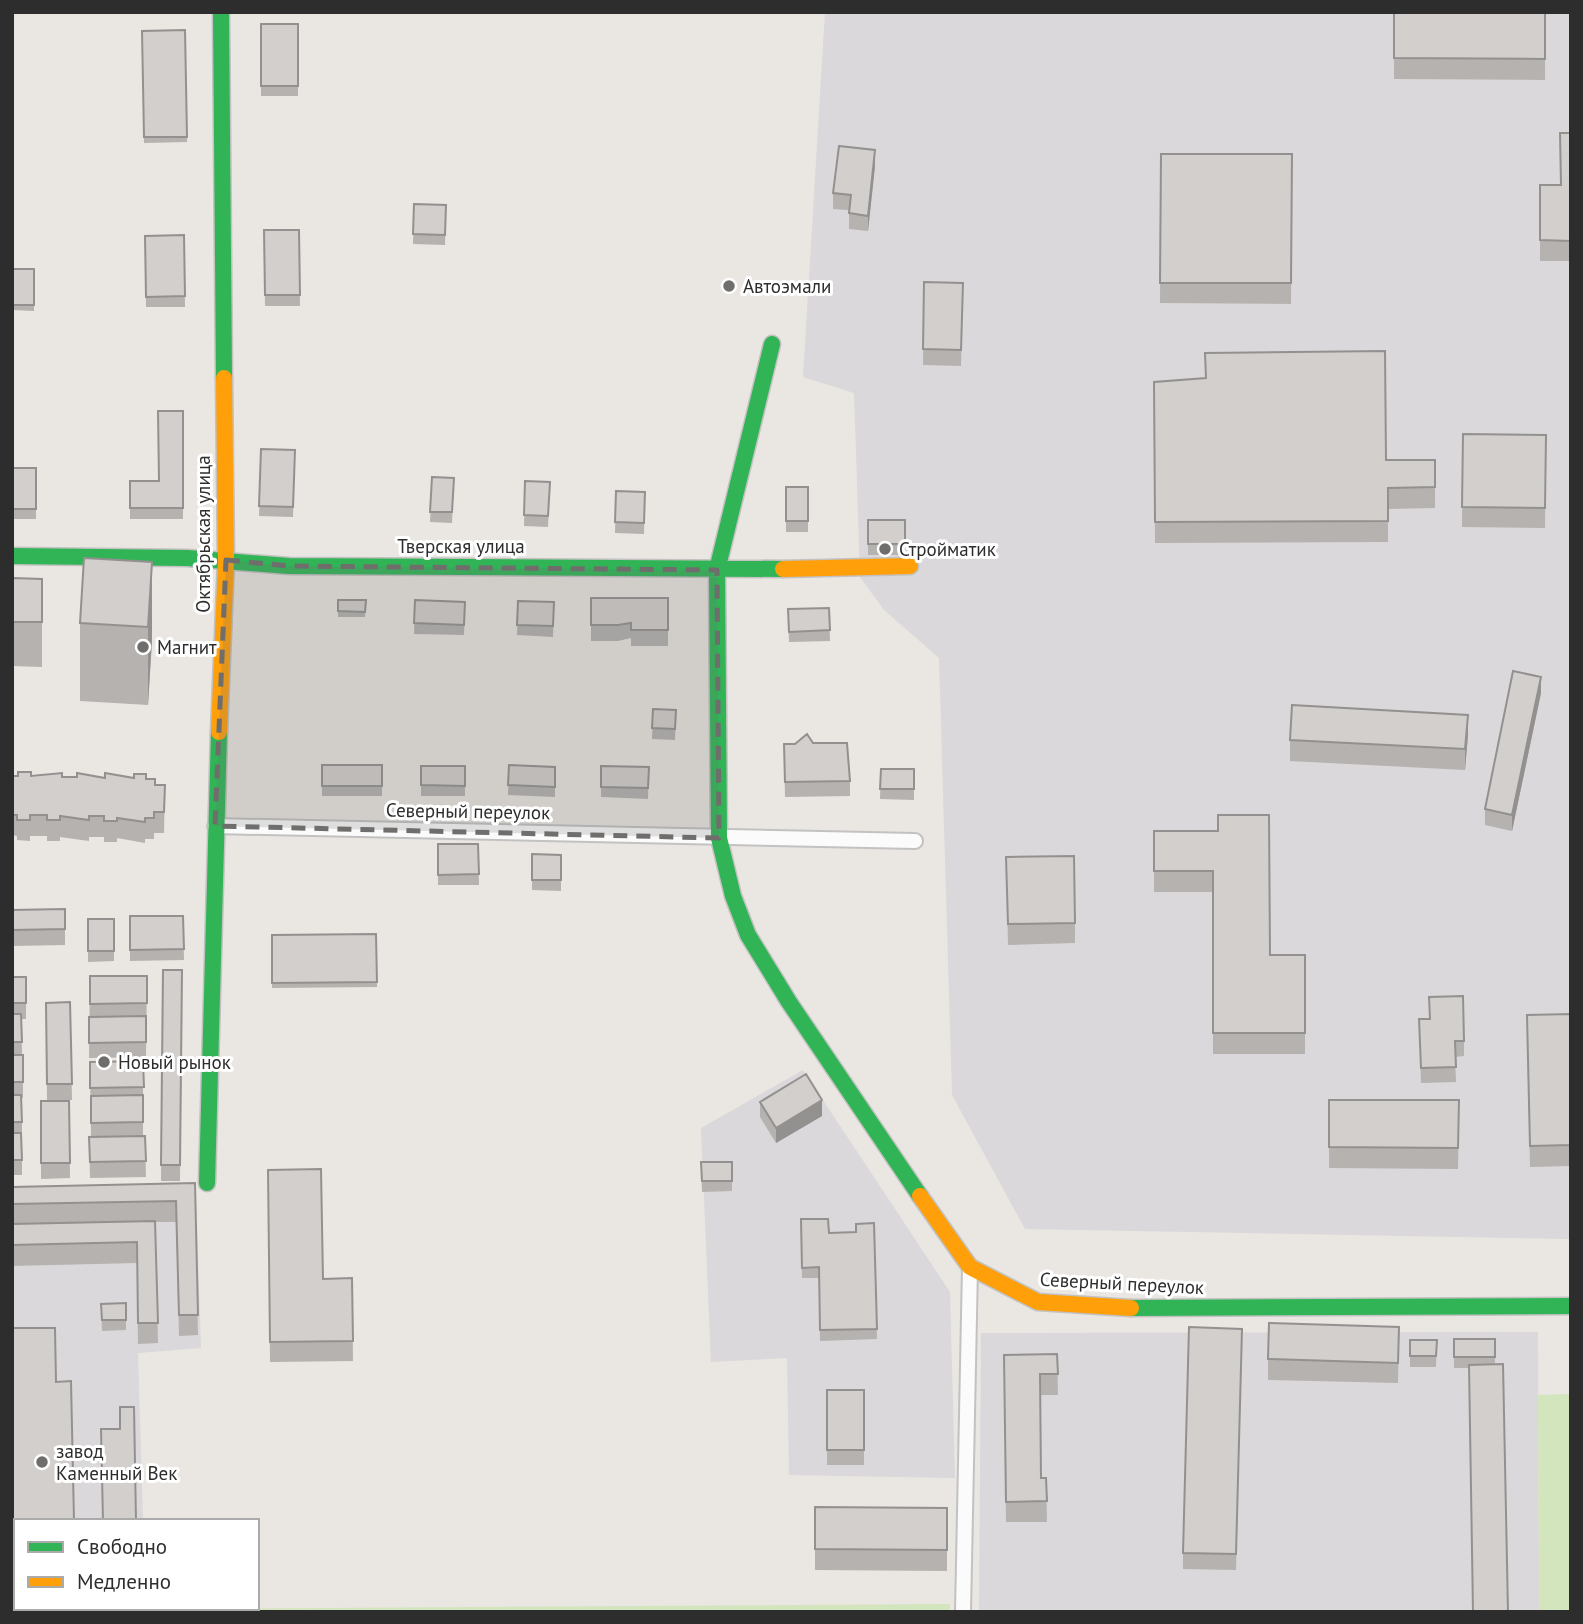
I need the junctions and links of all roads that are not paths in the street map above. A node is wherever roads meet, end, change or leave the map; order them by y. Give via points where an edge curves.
1 (221, 12) edge
2 (772, 344) dead end
3 (12, 556) edge
4 (226, 560) junction
5 (910, 566) dead end
6 (717, 570) junction
7 (215, 826) junction
8 (719, 838) junction
9 (915, 841) dead end
10 (207, 1183) dead end
11 (970, 1267) junction
12 (1571, 1306) edge
13 (963, 1612) edge

1 - 4 street, Октябрьская улица
2 - 6 street
3 - 4 street, Тверская улица
4 - 6 street, Тверская улица via 289,566
4 - 7 street, Октябрьская улица
5 - 6 street, Тверская улица
6 - 8 street
7 - 8 street, Северный переулок
7 - 10 street, Октябрьская улица
8 - 9 street, Северный переулок
8 - 11 street, Северный переулок via 748,935
11 - 12 street, Северный переулок via 1038,1302 1051,1303 1155,1309
11 - 13 street

